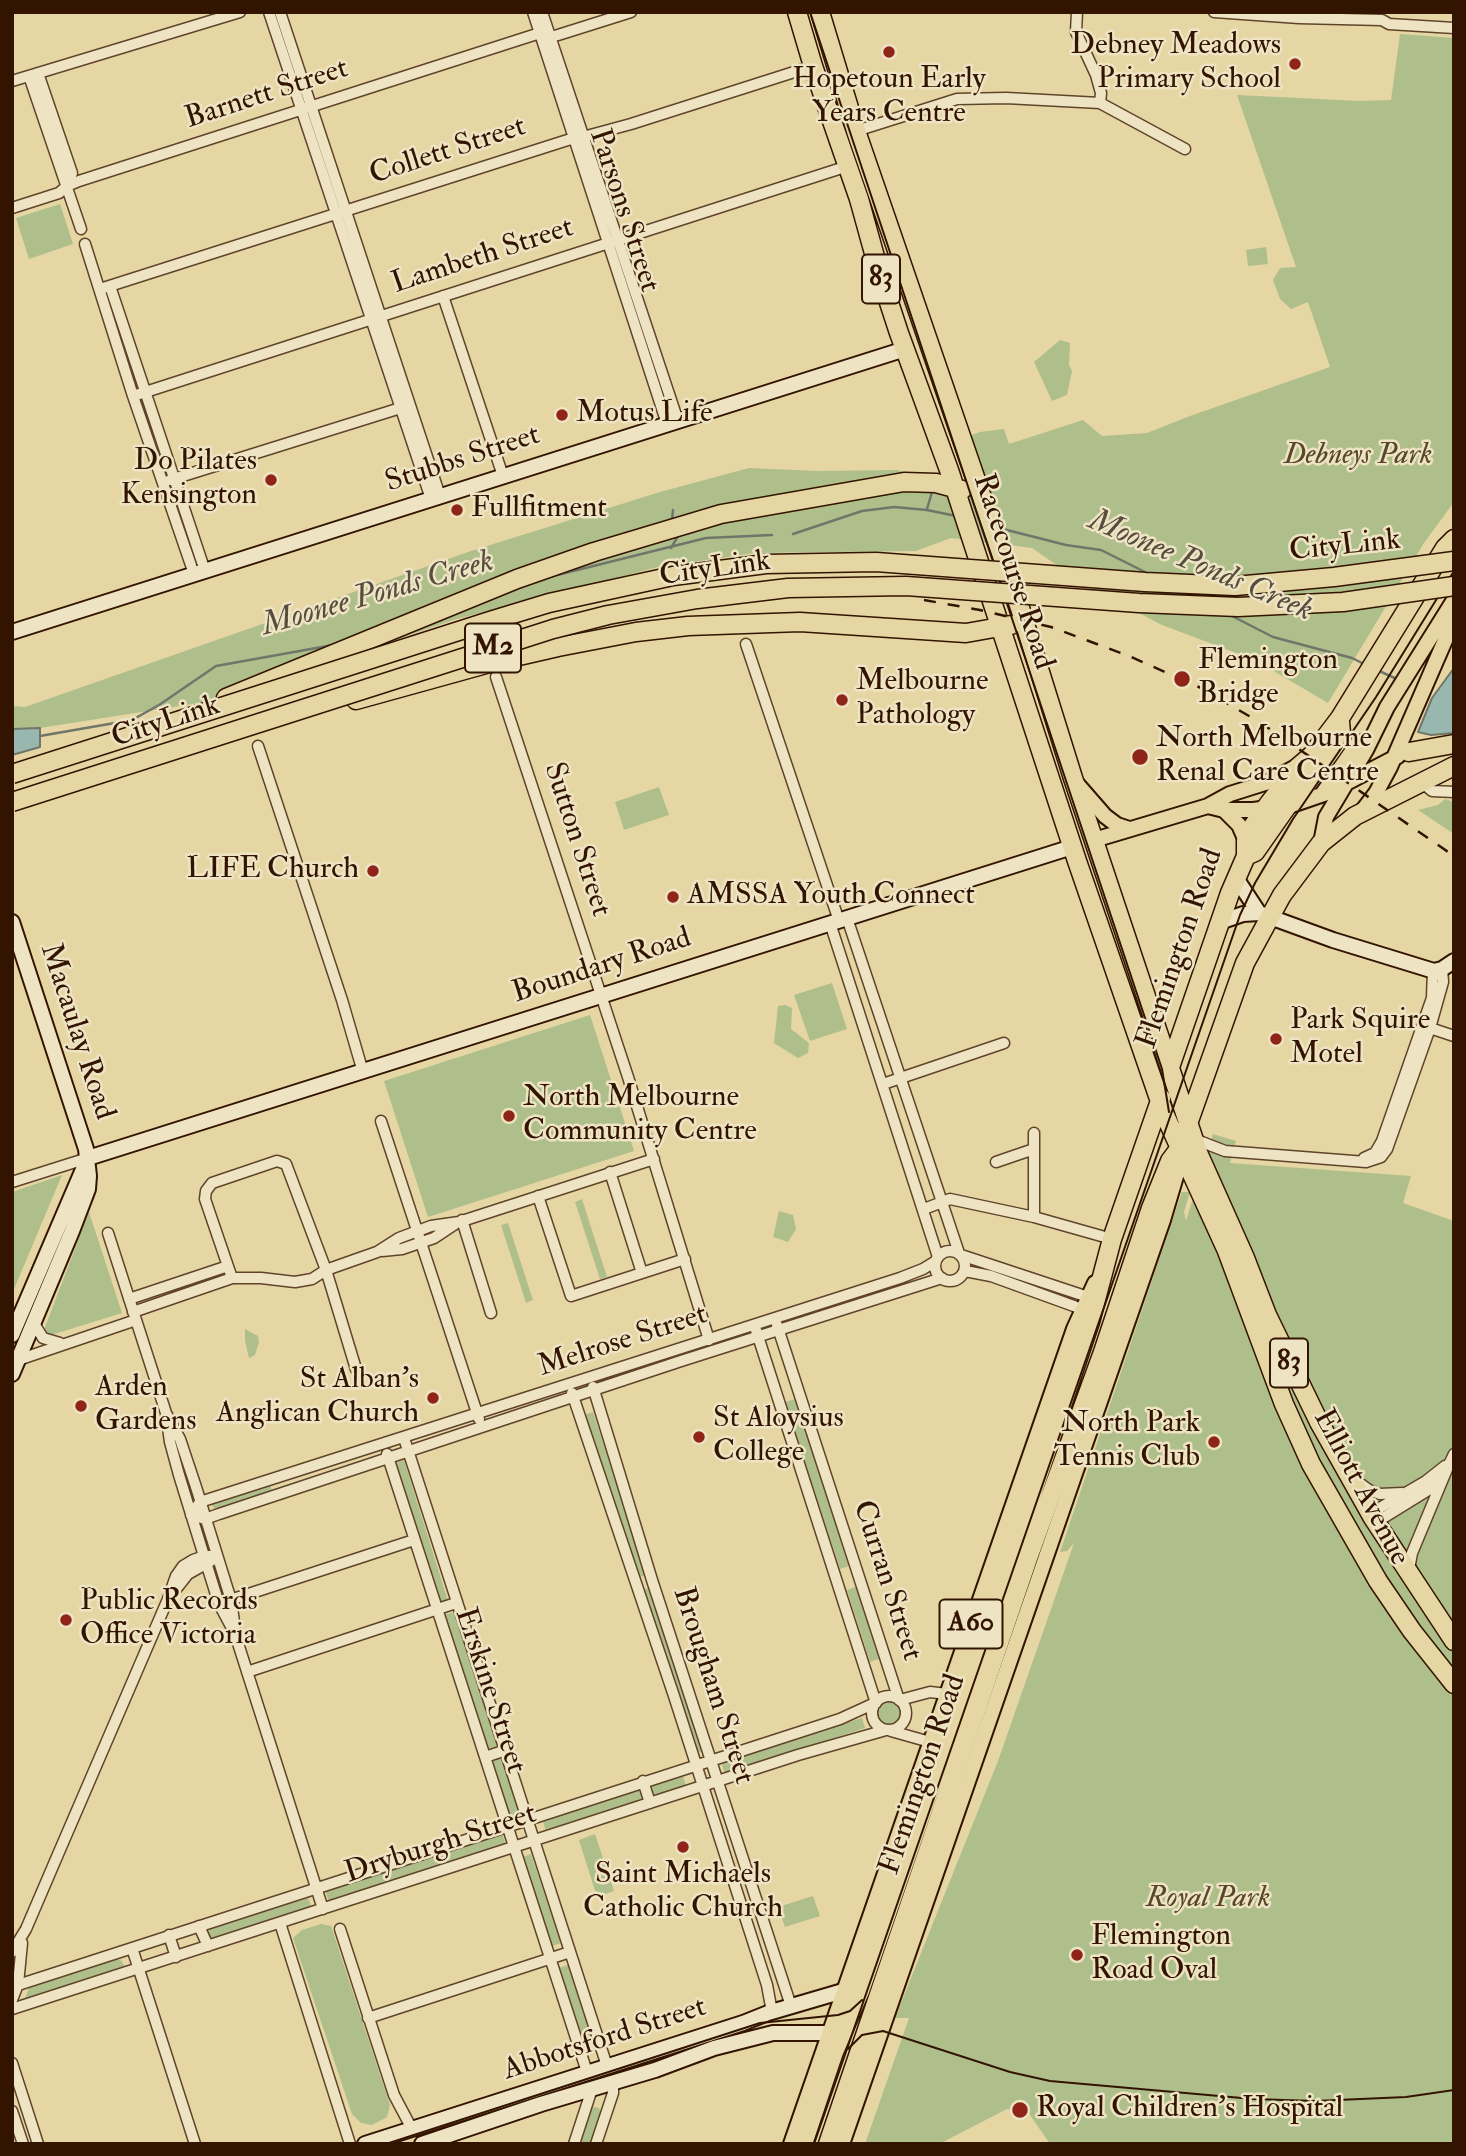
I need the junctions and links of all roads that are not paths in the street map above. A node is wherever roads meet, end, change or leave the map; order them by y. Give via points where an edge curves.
1 (240, 12) edge
2 (270, 12) edge
3 (278, 12) edge
4 (533, 12) edge
5 (542, 12) edge
6 (631, 12) edge
7 (797, 12) edge
8 (820, 12) edge
9 (1077, 12) edge
10 (1214, 12) edge
11 (1378, 17) edge
12 (1454, 28) edge
13 (545, 35) junction
14 (813, 66) junction
15 (33, 74) junction
16 (12, 81) edge
17 (1100, 103) junction
18 (306, 108) junction
19 (856, 131) junction
20 (578, 138) junction
21 (1185, 149) dead end
22 (867, 160) junction
23 (848, 166) junction
24 (67, 186) junction
25 (12, 208) edge
26 (341, 212) junction
27 (81, 229) dead end
28 (613, 242) junction
29 (85, 244) dead end
30 (105, 288) junction
31 (443, 296) junction
32 (376, 318) junction
33 (931, 345) junction
34 (905, 349) junction
35 (145, 392) junction
36 (133, 396) junction
37 (405, 406) junction
38 (673, 423) junction
39 (940, 445) junction
40 (503, 476) junction
41 (174, 478) junction
42 (924, 478) junction
43 (163, 482) junction
44 (956, 491) junction
45 (435, 498) junction
46 (986, 505) junction
47 (1452, 537) edge
48 (1454, 561) edge
49 (199, 572) junction
50 (1454, 586) edge
51 (1016, 595) junction
52 (1454, 600) edge
53 (1454, 612) edge
54 (1025, 622) junction
55 (1001, 628) junction
56 (12, 632) edge
57 (962, 632) junction
58 (746, 644) dead end
59 (1016, 673) junction
60 (496, 677) dead end
61 (1340, 718) junction
62 (154, 728) junction
63 (241, 728) junction
64 (1372, 738) junction
65 (1454, 744) edge
66 (258, 746) dead end
67 (1401, 755) junction
68 (1304, 762) junction
69 (1454, 766) edge
70 (12, 774) edge
71 (1073, 778) junction
72 (1421, 782) junction
73 (1346, 783) junction
74 (1454, 792) edge
75 (1321, 795) junction
76 (1291, 801) junction
77 (12, 802) edge
78 (1209, 806) junction
79 (1224, 810) junction
80 (1264, 810) junction
81 (1359, 814) junction
82 (1129, 829) junction
83 (1094, 840) junction
84 (1321, 843) junction
85 (1072, 847) junction
86 (1246, 848) junction
87 (1236, 878) junction
88 (1264, 915) junction
89 (839, 920) junction
90 (12, 922) edge
91 (1220, 922) junction
92 (1443, 967) edge
93 (601, 997) junction
94 (1426, 1027) junction
95 (1454, 1036) edge
96 (1004, 1043) dead end
97 (1170, 1067) junction
98 (363, 1072) junction
99 (901, 1078) junction
100 (883, 1084) junction
101 (1160, 1102) junction
102 (381, 1121) dead end
103 (1034, 1133) dead end
104 (1185, 1140) junction
105 (1034, 1149) junction
106 (88, 1158) junction
107 (654, 1159) junction
108 (996, 1162) dead end
109 (611, 1172) junction
110 (12, 1182) edge
111 (538, 1196) junction
112 (943, 1202) junction
113 (924, 1209) junction
114 (1034, 1217) junction
115 (460, 1221) junction
116 (108, 1233) dead end
117 (420, 1237) junction
118 (1112, 1239) junction
119 (960, 1254) junction
120 (685, 1259) junction
121 (937, 1259) junction
122 (1106, 1259) junction
123 (228, 1266) junction
124 (326, 1270) junction
125 (965, 1271) junction
126 (1017, 1272) junction
127 (642, 1273) junction
128 (232, 1278) junction
129 (900, 1278) junction
130 (942, 1278) junction
131 (1012, 1283) junction
132 (903, 1290) junction
133 (129, 1299) junction
134 (1085, 1303) junction
135 (491, 1313) dead end
136 (135, 1316) junction
137 (774, 1318) junction
138 (33, 1322) junction
139 (754, 1325) junction
140 (778, 1329) junction
141 (12, 1335) edge
142 (758, 1336) junction
143 (709, 1340) junction
144 (67, 1342) junction
145 (648, 1360) junction
146 (14, 1364) edge
147 (356, 1369) dead end
148 (652, 1371) junction
149 (590, 1379) junction
150 (569, 1386) junction
151 (594, 1390) junction
152 (573, 1397) junction
153 (477, 1415) junction
154 (481, 1427) junction
155 (173, 1435) junction
156 (404, 1438) junction
157 (384, 1444) junction
158 (1333, 1447) junction
159 (409, 1451) junction
160 (388, 1458) junction
161 (1452, 1458) edge
162 (323, 1462) junction
163 (192, 1474) junction
164 (275, 1478) junction
165 (328, 1479) junction
166 (181, 1483) junction
167 (1410, 1490) junction
168 (280, 1494) junction
169 (200, 1502) junction
170 (191, 1515) junction
171 (1017, 1516) junction
172 (205, 1518) junction
173 (1373, 1518) junction
174 (1348, 1531) junction
175 (414, 1540) junction
176 (217, 1556) junction
177 (205, 1560) junction
178 (1409, 1577) junction
179 (652, 1580) junction
180 (637, 1585) junction
181 (231, 1600) junction
182 (456, 1603) junction
183 (219, 1604) junction
184 (436, 1610) junction
185 (236, 1637) junction
186 (1454, 1641) edge
187 (247, 1672) junction
188 (1454, 1684) edge
189 (955, 1694) junction
190 (982, 1695) junction
191 (899, 1700) junction
192 (876, 1703) junction
193 (887, 1730) junction
194 (984, 1733) junction
195 (930, 1742) junction
196 (506, 1750) junction
197 (485, 1757) junction
198 (711, 1760) junction
199 (949, 1761) junction
200 (696, 1766) junction
201 (643, 1781) junction
202 (718, 1782) junction
203 (703, 1787) junction
204 (724, 1801) junction
205 (650, 1803) junction
206 (709, 1805) junction
207 (528, 1819) junction
208 (507, 1825) junction
209 (534, 1841) junction
210 (514, 1847) junction
211 (316, 1888) junction
212 (323, 1909) junction
213 (280, 1923) junction
214 (198, 1926) junction
215 (26, 1928) junction
216 (340, 1929) dead end
217 (169, 1935) junction
218 (208, 1946) junction
219 (132, 1948) junction
220 (12, 1952) edge
221 (570, 1952) junction
222 (176, 1957) junction
223 (549, 1959) junction
224 (775, 1959) junction
225 (760, 1963) junction
226 (139, 1969) junction
227 (16, 1982) edge
228 (862, 1983) junction
229 (843, 1991) junction
230 (12, 2000) edge
231 (876, 2005) junction
232 (791, 2006) junction
233 (12, 2010) edge
234 (772, 2012) junction
235 (369, 2018) junction
236 (836, 2032) junction
237 (12, 2063) edge
238 (607, 2066) junction
239 (587, 2073) junction
240 (613, 2084) junction
241 (592, 2090) junction
242 (12, 2111) edge
243 (412, 2129) junction
244 (383, 2141) edge
245 (23, 2144) edge
246 (38, 2144) edge
247 (195, 2144) edge
248 (350, 2144) edge
249 (365, 2144) edge
250 (422, 2144) edge
251 (574, 2144) edge
252 (596, 2144) edge
253 (791, 2144) edge
254 (803, 2144) edge
255 (828, 2144) edge
256 (842, 2144) edge

1 - 15 street
2 - 3 street
2 - 18 street
3 - 18 street
4 - 13 street, Parsons Street
5 - 13 street, Parsons Street
6 - 13 street, Barnett Street
7 - 14 highway, Racecourse Road / 83
8 - 19 highway, Racecourse Road / 83
9 - 17 street via 1076,32 1096,75
10 - 11 street
11 - 12 street via 1389,24
13 - 18 street, Barnett Street
13 - 20 street, Parsons Street
14 - 20 street, Collett Street
14 - 23 highway, Racecourse Road / 83
15 - 16 street
15 - 24 street
17 - 19 street via 957,99
17 - 21 street
18 - 24 street, Barnett Street
18 - 26 street
19 - 22 highway, Racecourse Road / 83
20 - 26 street, Collett Street
20 - 28 street, Parsons Street
22 - 23 highway
22 - 33 highway, Racecourse Road / 83
23 - 28 street, Lambeth Street
23 - 34 highway, Racecourse Road / 83
24 - 25 street, Barnett Street via 59,193
24 - 27 street
26 - 30 street, Collett Street
26 - 32 street
28 - 31 street, Lambeth Street
28 - 38 street, Parsons Street
29 - 30 street
30 - 35 street
30 - 36 street
31 - 32 street, Lambeth Street
31 - 40 street
32 - 35 street, Lambeth Street
32 - 37 street
33 - 34 highway, Stubbs Street
33 - 46 highway, Racecourse Road / 83
34 - 38 street, Stubbs Street
34 - 39 highway, Racecourse Road / 83
35 - 36 street, Lambeth Street
35 - 41 street
36 - 43 street
37 - 41 street
37 - 45 street
38 - 40 street, Stubbs Street
39 - 42 highway via 938,462
39 - 44 highway, Racecourse Road / 83
40 - 45 street, Stubbs Street
41 - 43 street
41 - 49 street
42 - 44 highway
42 - 62 highway, bridge via 721,514 594,552 517,579
43 - 49 street
44 - 46 highway via 975,496
44 - 55 highway, Racecourse Road / 83
45 - 49 street, Stubbs Street
46 - 51 highway, Racecourse Road / 83
47 - 61 highway, Flemington Road / A60
48 - 62 highway, CityLink / M2, bridge via 1236,586 876,562 713,570 549,603
49 - 56 street, Stubbs Street
50 - 51 highway, CityLink / M2, bridge via 1290,606
51 - 54 highway, Racecourse Road / 83
51 - 63 highway, CityLink / M2, bridge via 906,586 788,587 697,599 554,629
52 - 64 main road, Flemington Road / A60
53 - 67 main road
54 - 55 highway
54 - 71 highway, Racecourse Road / 83
55 - 57 highway
55 - 59 highway, Racecourse Road / 83
57 - 59 highway via 996,649
57 - 63 highway, bridge via 763,622 636,632 497,661
58 - 89 street
59 - 85 highway, Racecourse Road / 83
60 - 93 street, Sutton Street
61 - 68 highway, Flemington Road / A60
61 - 76 highway, A60 via 1336,744
62 - 70 highway, CityLink / M2, bridge
63 - 77 highway, CityLink / M2, bridge
64 - 73 main road, Flemington Road / A60
64 - 75 main road via 1357,744
65 - 67 highway
66 - 98 street
67 - 73 main road
67 - 81 main road
68 - 76 highway, A60 via 1305,775
68 - 78 main road, Boundary Road
68 - 80 highway, Flemington Road / A60
69 - 72 highway
71 - 82 main road via 1098,810
71 - 83 highway, Racecourse Road / 83
72 - 74 street via 1432,790
72 - 81 highway
73 - 75 main road
73 - 84 main road, Flemington Road / A60 via 1326,817
75 - 76 main road
76 - 80 main road
76 - 86 highway, A60 via 1255,852
78 - 79 main road
78 - 82 main road, Boundary Road
79 - 80 main road
79 - 86 main road via 1239,825
80 - 86 highway, Flemington Road / A60
81 - 84 highway
82 - 83 main road, Boundary Road
83 - 85 highway, Boundary Road
83 - 97 highway, Racecourse Road / 83
84 - 88 highway, Flemington Road / A60
85 - 89 street, Boundary Road
85 - 101 highway, Racecourse Road / 83
86 - 87 highway, Flemington Road / A60
87 - 88 street
87 - 91 highway, Flemington Road / A60
88 - 91 street via 1246,914
88 - 92 street via 1321,936
88 - 104 highway, Flemington Road / A60
89 - 93 street, Boundary Road
89 - 99 street
89 - 100 street
90 - 106 street, Macaulay Road
91 - 97 highway, Flemington Road / A60
92 - 94 street via 1443,982
93 - 98 street, Boundary Road
93 - 107 street, Sutton Street
94 - 95 street
94 - 104 street via 1381,1157 1349,1160 1258,1154
96 - 99 street
97 - 101 highway, Flemington Road / A60
97 - 104 highway, Racecourse Road / 83
98 - 106 street, Boundary Road
99 - 100 street
99 - 112 street
100 - 113 street
101 - 104 highway, Racecourse Road / 83
101 - 118 highway, Flemington Road / A60
102 - 117 street
103 - 105 street
104 - 158 highway, Elliott Avenue / 83
104 - 174 highway, Elliott Avenue / 83 via 1284,1404
104 - 190 highway, Flemington Road / A60 via 1170,1161 1151,1208
104 - 194 main road, Flemington Road / A60 via 1163,1220
105 - 108 street
105 - 114 street
106 - 110 street, Boundary Road
106 - 138 street, Macaulay Road via 88,1189
106 - 141 street, Macaulay Road
107 - 109 street
107 - 120 street, Sutton Street
109 - 111 street
109 - 127 street
111 - 115 street
111 - 127 street via 571,1296
112 - 113 street
112 - 114 street via 950,1199
112 - 119 street
113 - 121 street
114 - 118 street
115 - 117 street via 431,1226
115 - 135 street
116 - 133 street
117 - 124 street via 399,1238 377,1252
117 - 153 street
118 - 122 highway, Flemington Road / A60
119 - 121 street via 947,1251
119 - 125 street
119 - 126 street
120 - 127 street
120 - 143 street, Sutton Street
121 - 129 street, Melrose Street
121 - 130 street via 935,1269
122 - 134 main road, Flemington Road / A60
122 - 171 highway, Flemington Road / A60 via 1091,1318
123 - 124 street via 206,1191 212,1183 277,1161 286,1164
123 - 128 street
123 - 133 street
124 - 128 street via 295,1282
124 - 147 street
125 - 130 street via 957,1279
125 - 131 street
126 - 131 street
126 - 134 street
128 - 136 street
129 - 132 street
129 - 137 street, Melrose Street
130 - 132 street, Melrose Street
131 - 134 street
132 - 140 street, Melrose Street
133 - 136 street
134 - 171 main road, Flemington Road / A60
136 - 144 street
136 - 155 street
137 - 139 street, Melrose Street
137 - 140 street, Curran Street
138 - 144 street via 46,1340
138 - 146 street, Macaulay Road
139 - 142 street, Curran Street
139 - 143 street, Melrose Street
140 - 142 street, Melrose Street
140 - 191 street, Curran Street
142 - 148 street, Melrose Street
142 - 192 street, Curran Street
143 - 145 street, Melrose Street
144 - 146 street
145 - 148 street
145 - 149 street, Melrose Street
148 - 151 street, Melrose Street
149 - 150 street, Melrose Street
149 - 151 street, Brougham Street
150 - 152 street, Brougham Street
150 - 153 street, Melrose Street
151 - 152 street, Melrose Street
151 - 179 street, Brougham Street
152 - 154 street, Melrose Street
152 - 180 street, Brougham Street
153 - 154 street
153 - 156 street, Melrose Street
154 - 159 street, Melrose Street
155 - 163 street
155 - 166 street
156 - 157 street, Melrose Street
156 - 159 street, Erskine Street
157 - 160 street, Erskine Street
157 - 162 street, Melrose Street
158 - 167 street via 1366,1489 1383,1494
158 - 173 highway, Elliott Avenue / 83
159 - 160 street, Melrose Street
159 - 182 street, Erskine Street
160 - 165 street, Melrose Street
160 - 175 street, Erskine Street
161 - 167 street
161 - 173 street via 1442,1477 1427,1491 1382,1518
161 - 178 street via 1412,1553
162 - 164 street, Melrose Street
162 - 165 street
163 - 166 street
163 - 169 street
164 - 168 street
164 - 169 street, Melrose Street
165 - 168 street, Melrose Street
166 - 170 street
167 - 173 street
168 - 172 street, Melrose Street
169 - 170 street
169 - 172 street
170 - 172 street, Melrose Street
170 - 177 street
171 - 189 highway, Flemington Road / A60
172 - 176 street
173 - 174 highway
173 - 178 highway, Elliott Avenue / 83
174 - 188 highway, Elliott Avenue / 83 via 1412,1631
175 - 181 street
175 - 184 street, Erskine Street
176 - 177 street
176 - 181 street
177 - 183 street
177 - 215 street via 191,1561 180,1569
178 - 186 highway, Elliott Avenue / 83
179 - 180 street
179 - 198 street, Brougham Street
180 - 200 street, Brougham Street
181 - 183 street
181 - 185 street
182 - 184 street
182 - 196 street, Erskine Street
183 - 185 street
184 - 187 street
184 - 197 street, Erskine Street
185 - 187 street
187 - 211 street
189 - 190 highway
189 - 191 street via 929,1692
189 - 195 main road, Flemington Road / A60
189 - 199 highway, Flemington Road / A60
190 - 194 main road
190 - 199 highway, Flemington Road / A60
191 - 192 street via 886,1697
191 - 193 street via 905,1719 899,1727
192 - 193 street via 873,1719
192 - 198 street, Dryburgh Street
193 - 195 street, Dryburgh Street
193 - 202 street, Dryburgh Street
194 - 199 main road via 976,1750
194 - 256 main road, Flemington Road / A60
195 - 229 main road, Flemington Road / A60
196 - 197 street
196 - 207 street, Erskine Street
197 - 208 street, Erskine Street
198 - 200 street, Dryburgh Street
198 - 202 street, Brougham Street
199 - 228 highway, Flemington Road / A60
199 - 231 highway, Flemington Road / A60
200 - 201 street, Dryburgh Street
200 - 203 street, Brougham Street
201 - 205 street
201 - 207 street, Dryburgh Street
202 - 203 street, Dryburgh Street
202 - 204 street, Brougham Street
203 - 205 street, Dryburgh Street
203 - 206 street, Brougham Street
204 - 206 street
204 - 224 street, Brougham Street
205 - 209 street, Dryburgh Street
206 - 225 street, Brougham Street
207 - 208 street, Dryburgh Street
207 - 209 street, Erskine Street
208 - 210 street, Erskine Street
208 - 211 street, Dryburgh Street
209 - 210 street, Dryburgh Street
209 - 221 street, Erskine Street
210 - 212 street, Dryburgh Street
210 - 223 street, Erskine Street
211 - 212 street
211 - 214 street, Dryburgh Street
212 - 213 street, Dryburgh Street
213 - 218 street, Dryburgh Street
213 - 248 street
214 - 217 street, Dryburgh Street
214 - 218 street
215 - 220 street
215 - 227 street
216 - 235 street
217 - 219 street, Dryburgh Street
217 - 222 street
218 - 222 street, Dryburgh Street
219 - 226 street
219 - 227 street, Dryburgh Street
221 - 223 street
221 - 238 street, Erskine Street
222 - 226 street, Dryburgh Street
223 - 235 street
223 - 239 street, Erskine Street
224 - 225 street
224 - 232 street, Brougham Street
225 - 234 street, Brougham Street
226 - 233 street, Dryburgh Street
226 - 247 street
227 - 230 street
228 - 229 main road
228 - 236 highway, Flemington Road / A60
229 - 232 street, Abbotsford Street
229 - 236 main road, Flemington Road / A60
231 - 236 highway via 861,2023
231 - 255 highway, Flemington Road / A60
232 - 234 street, Abbotsford Street
234 - 238 street, Abbotsford Street
235 - 243 street via 397,2103
236 - 240 street, Abbotsford Street via 764,2035 699,2052
236 - 253 main road, Flemington Road / A60
236 - 254 highway, Flemington Road / A60
237 - 246 street
238 - 239 street, Abbotsford Street
238 - 240 street
239 - 241 street
239 - 243 street, Abbotsford Street
240 - 241 street, Abbotsford Street
240 - 252 street
241 - 250 street, Abbotsford Street
241 - 251 street
242 - 245 street
243 - 244 street, Abbotsford Street
244 - 249 street, Abbotsford Street

